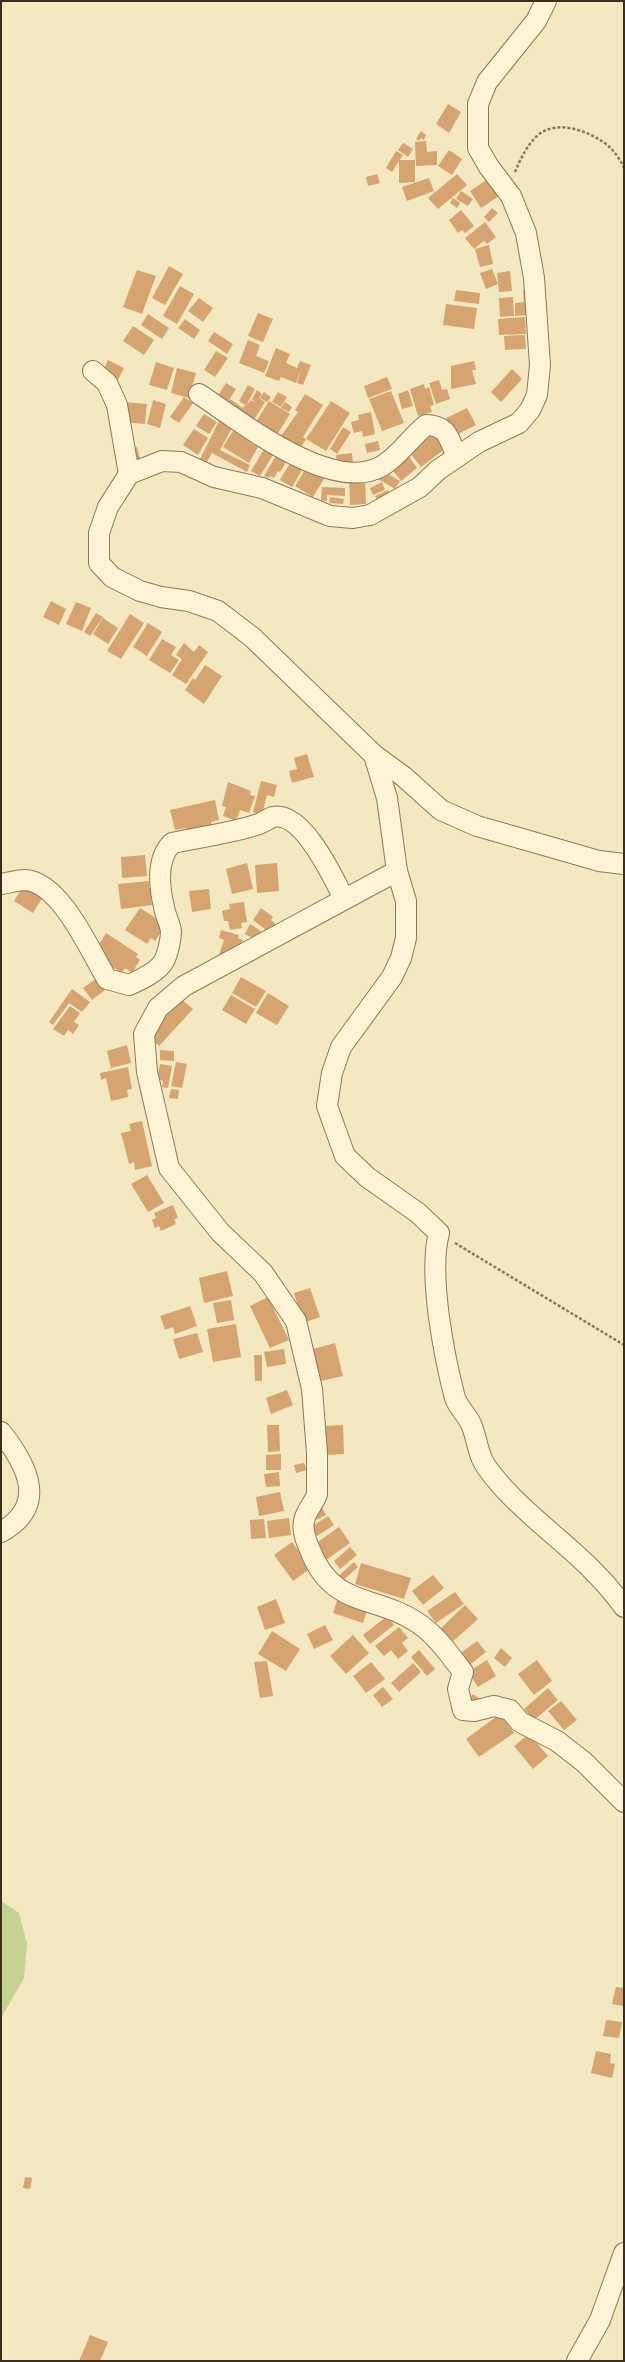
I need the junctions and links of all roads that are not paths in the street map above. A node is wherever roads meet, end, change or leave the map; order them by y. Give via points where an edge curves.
1 (546, 1) edge
2 (93, 371) dead end
3 (198, 394) dead end
4 (457, 457) junction
5 (129, 474) junction
6 (374, 755) junction
7 (624, 864) edge
8 (397, 871) junction
9 (1, 884) edge
10 (344, 899) junction
11 (1, 1432) edge
12 (1, 1532) edge
13 (624, 1607) edge
14 (624, 1802) edge
15 (624, 2253) edge
16 (577, 2361) edge

1 - 4 street via 536,21 487,82 478,104 478,148 511,196 526,233 534,278 540,365 537,395 530,410 519,423 479,442
2 - 5 street via 107,383 117,405
3 - 4 street via 297,458 318,467 342,472 363,472 380,467 398,455 411,438 426,425 439,426 445,431
4 - 5 street via 420,487 370,515 353,518 330,516 262,488 214,477 181,462 162,461
5 - 6 street via 108,507 99,533 99,563 112,577 140,591 161,598 189,601 218,611 252,637
6 - 7 street via 403,776 441,810 477,826 599,861
6 - 8 street via 387,798
8 - 10 street
8 - 13 street via 406,902 406,938 401,958 392,977 341,1047 332,1072 327,1106 345,1156 367,1177 418,1213 440,1233 434,1266 440,1322 456,1400 471,1424 482,1461 511,1497 578,1554
9 - 10 street via 26,880 43,887 55,897 83,934 107,979 129,985 144,978 164,962 171,930 164,908 161,872 165,851 172,843 260,824 274,817 284,819 304,832 326,861
10 - 14 street via 184,986 158,1008 144,1034 145,1054 169,1168 220,1232 263,1273 296,1321 312,1389 317,1453 317,1494 306,1512 303,1522 304,1536 314,1560 331,1585 411,1620 430,1633 463,1672 458,1689 464,1710 474,1711 494,1706 510,1710 520,1722 557,1741 584,1762
11 - 12 street via 27,1476 30,1499 23,1515
15 - 16 street via 600,2320

